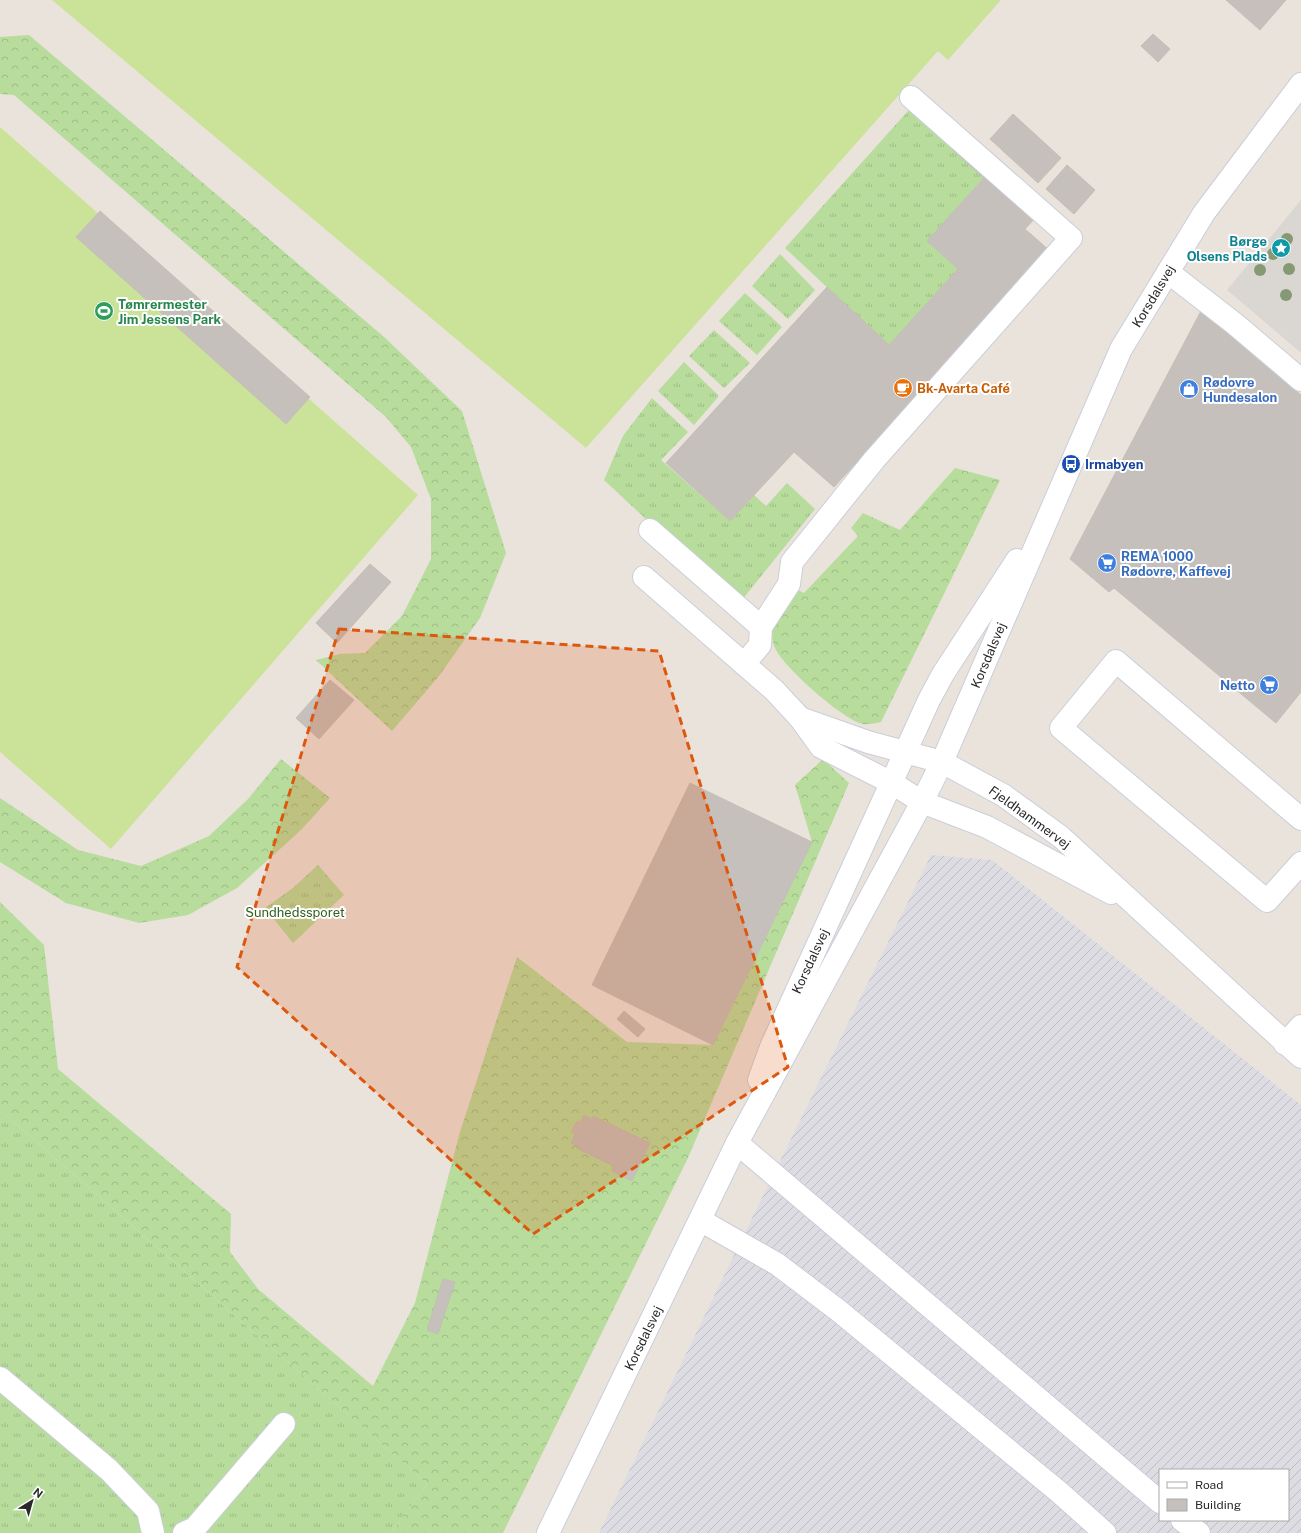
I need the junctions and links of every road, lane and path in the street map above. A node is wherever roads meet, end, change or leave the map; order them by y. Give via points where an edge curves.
1 (1301, 84) edge
2 (911, 96) dead end
3 (1168, 272) junction
4 (1301, 380) edge
5 (1052, 506) junction
6 (650, 530) dead end
7 (644, 577) dead end
8 (762, 627) junction
9 (744, 664) junction
10 (800, 718) junction
11 (906, 753) junction
12 (942, 762) junction
13 (892, 783) junction
14 (922, 802) junction
15 (1301, 818) edge
16 (1301, 863) edge
17 (1139, 908) junction
18 (1301, 1026) edge
19 (1293, 1051) edge
20 (737, 1143) junction
21 (700, 1220) junction
22 (0, 1378) edge
23 (284, 1424) dead end
24 (1159, 1501) edge
25 (1183, 1521) edge
26 (153, 1533) edge
27 (184, 1533) edge
28 (548, 1533) edge
29 (1105, 1533) edge
30 (1199, 1533) edge

1 - 3 street, Korsdalsvej via 1204,213
2 - 8 street via 1071,238 874,460 792,562 789,584
3 - 4 street
3 - 5 street, Korsdalsvej via 1121,349
5 - 11 street, Korsdalsvej via 943,674
5 - 12 street, Korsdalsvej
6 - 8 street
7 - 9 street
8 - 9 street via 760,645
9 - 10 street via 774,690
10 - 11 street, Fjeldhammervej
10 - 13 street via 821,747
11 - 12 street, Fjeldhammervej
11 - 13 street, Korsdalsvej
12 - 14 street, Korsdalsvej
12 - 17 street, Fjeldhammervej via 1003,794 1055,832
13 - 14 street
13 - 20 street, Korsdalsvej via 771,1047
14 - 17 street, Fjeldhammervej via 987,827
14 - 20 street, Korsdalsvej
15 - 16 street via 1116,661 1061,728 1267,902
17 - 19 street, Fjeldhammervej
18 - 19 street
20 - 21 street, Korsdalsvej
20 - 24 street
21 - 28 street, Korsdalsvej
21 - 29 street via 776,1264 839,1311
22 - 26 street via 109,1470 148,1511
23 - 27 street via 195,1528
25 - 30 street

